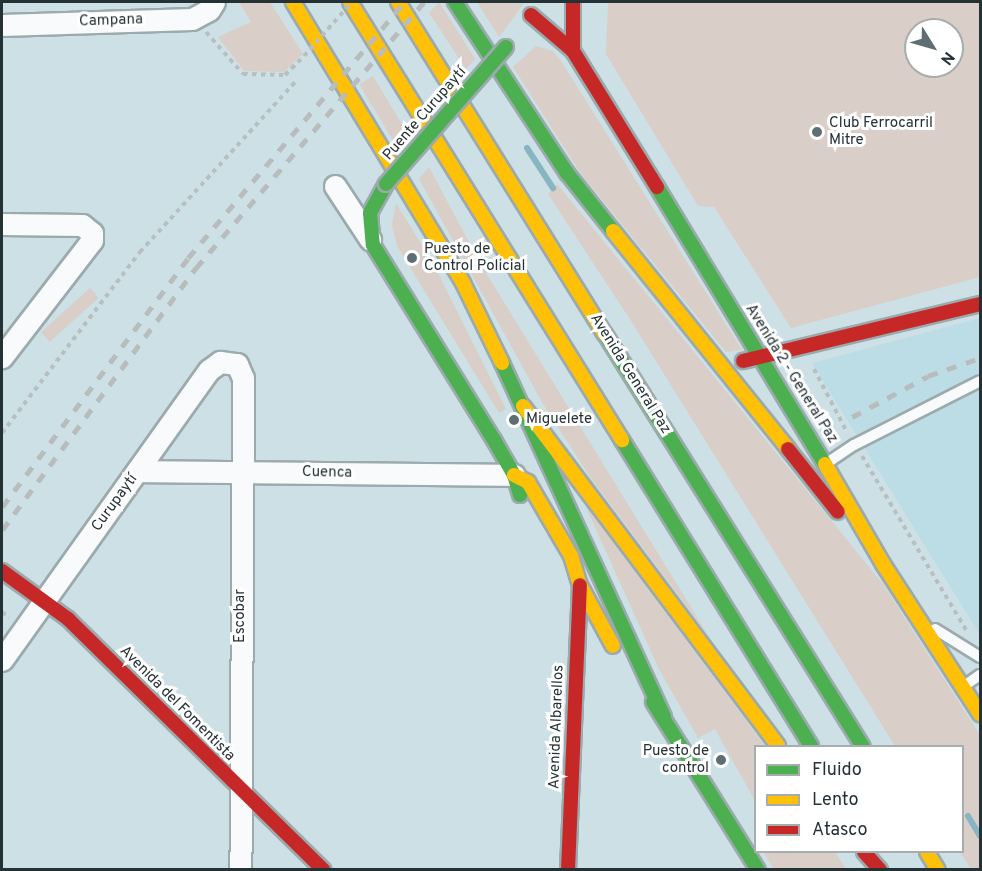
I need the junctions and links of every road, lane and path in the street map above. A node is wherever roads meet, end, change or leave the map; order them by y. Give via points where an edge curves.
1 (214, 2) edge
2 (293, 2) edge
3 (351, 2) edge
4 (398, 2) edge
5 (455, 2) edge
6 (540, 2) edge
7 (573, 2) edge
8 (192, 19) junction
9 (525, 23) junction
10 (2, 25) edge
11 (573, 51) junction
12 (296, 81) dead end
13 (335, 186) dead end
14 (2, 224) edge
15 (374, 245) junction
16 (981, 304) edge
17 (853, 337) junction
18 (708, 353) junction
19 (2, 357) edge
20 (761, 357) junction
21 (803, 361) joint
22 (237, 364) joint
23 (788, 379) dead end
24 (981, 381) edge
25 (788, 399) junction
26 (523, 406) junction
27 (2, 433) edge
28 (854, 445) junction
29 (826, 464) junction
30 (139, 471) junction
31 (241, 472) junction
32 (514, 475) junction
33 (807, 476) junction
34 (883, 564) junction
35 (2, 571) edge
36 (580, 585) junction
37 (44, 600) junction
38 (924, 626) junction
39 (969, 633) dead end
40 (981, 657) edge
41 (2, 660) edge
42 (981, 675) edge
43 (964, 686) junction
44 (981, 714) edge
45 (664, 717) junction
46 (777, 745) edge
47 (810, 745) edge
48 (861, 745) edge
49 (240, 790) junction
50 (865, 853) edge
51 (877, 853) edge
52 (928, 853) edge
53 (240, 870) edge
54 (323, 870) edge
55 (568, 870) edge
56 (758, 870) edge
57 (880, 870) edge
58 (887, 870) edge
59 (938, 870) edge

1 - 8 street
2 - 26 main road via 442,246
3 - 8 path, bridge via 285,75 243,74
3 - 47 main road
4 - 48 main road, Avenida General Paz
5 - 18 main road via 567,173
6 - 9 main road, Puente Curupaytí
7 - 11 main road
8 - 10 street, Campana
9 - 11 main road, Avenida 2 - General Paz
9 - 15 main road, Puente Curupaytí, bridge via 386,184 370,213
11 - 20 main road, Avenida 2 - General Paz
12 - 27 path via 140,252
13 - 15 street
14 - 19 street via 82,225 92,233 88,247
15 - 32 main road
16 - 17 main road
17 - 20 main road via 837,335
17 - 21 main road via 839,348
18 - 20 main road via 734,361
18 - 33 main road
20 - 25 main road, Avenida 2 - General Paz
21 - 28 path
22 - 30 street, Curupaytí via 220,362 209,370
22 - 31 street, Escobar via 243,378
23 - 25 main road
24 - 28 lane
25 - 29 main road, Avenida 2 - General Paz
26 - 45 main road
26 - 46 main road
28 - 29 lane
28 - 39 path
29 - 33 lane
29 - 34 main road, Avenida 2 - General Paz
30 - 31 street, Cuenca
30 - 37 street, Curupaytí
31 - 32 street, Cuenca
31 - 49 street, Escobar
32 - 36 main road via 517,489 533,517 560,562
33 - 34 main road
34 - 38 main road, Avenida 2 - General Paz
35 - 37 main road, Avenida del Fomentista
36 - 45 main road via 613,648
36 - 55 main road, Avenida Albarellos
37 - 41 street, Curupaytí
37 - 49 main road, Avenida del Fomentista via 68,619
38 - 40 lane via 937,629
38 - 43 main road, Avenida 2 - General Paz
42 - 43 lane
43 - 44 main road, Avenida 2 - General Paz
45 - 56 main road
49 - 53 street, Escobar
49 - 54 main road, Avenida del Fomentista
50 - 57 main road
51 - 58 main road
52 - 59 main road

